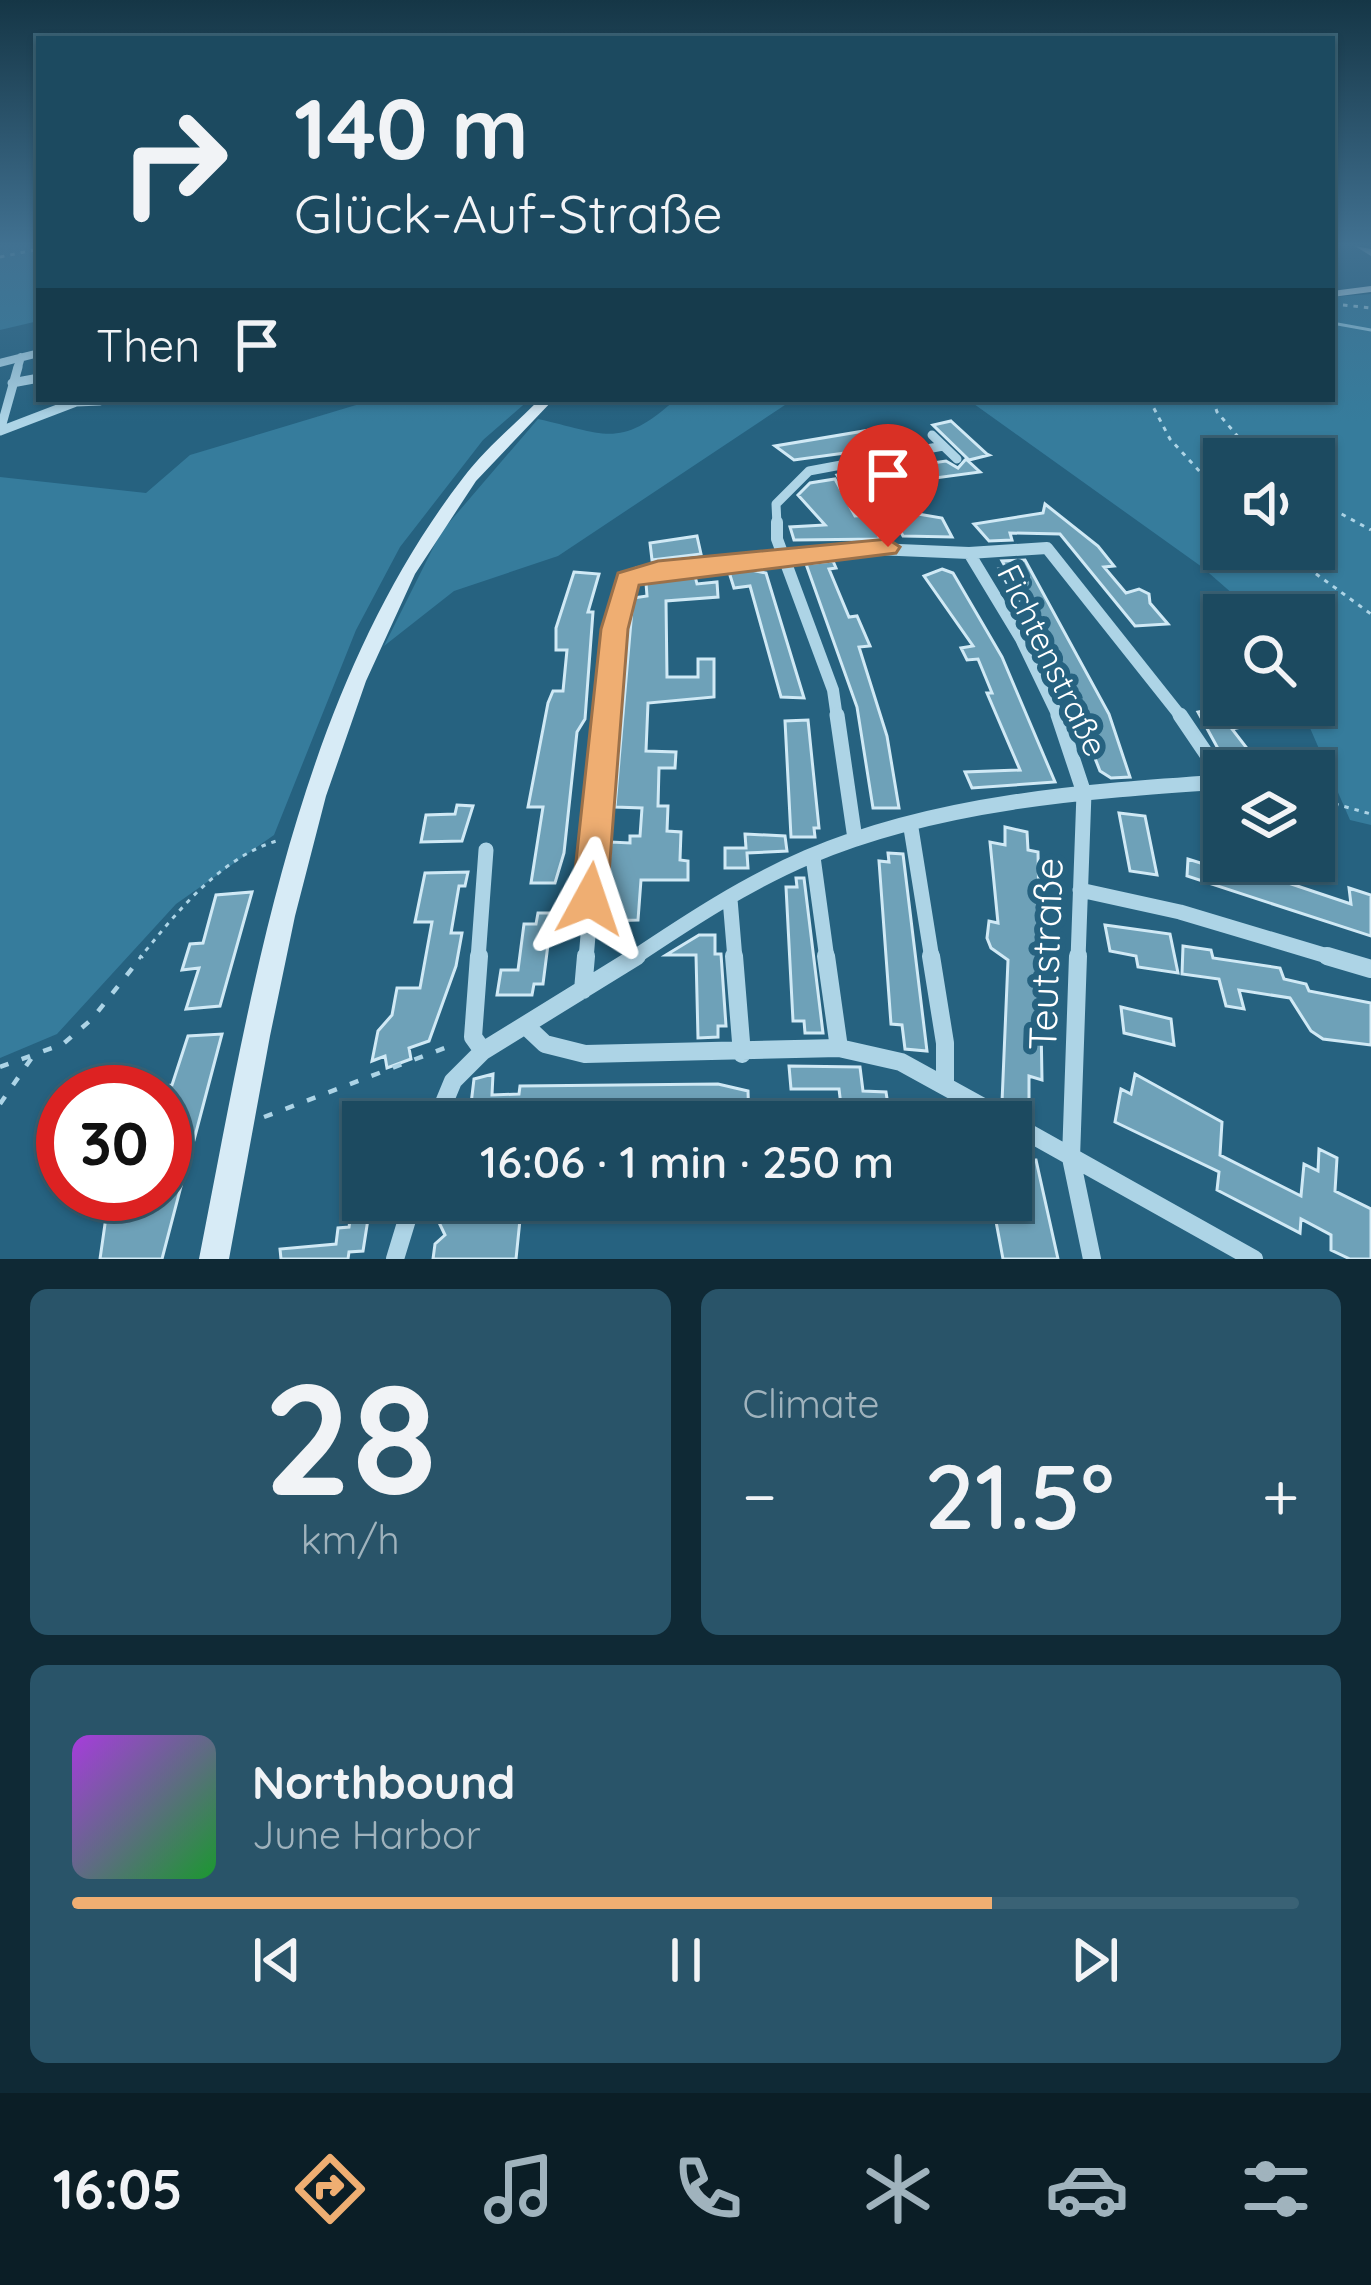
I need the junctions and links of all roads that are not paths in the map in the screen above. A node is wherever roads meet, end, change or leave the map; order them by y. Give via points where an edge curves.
1 (36, 354) edge
2 (20, 357) junction
3 (0, 363) edge
4 (36, 379) edge
5 (12, 383) junction
6 (76, 402) edge
7 (544, 402) edge
8 (0, 431) edge
9 (932, 435) dead end
10 (943, 446) junction
11 (957, 459) dead end
12 (970, 553) junction
13 (786, 559) junction
14 (1203, 750) edge
15 (1203, 783) edge
16 (1084, 793) junction
17 (911, 828) junction
18 (855, 839) junction
19 (486, 850) dead end
20 (813, 857) junction
21 (1080, 890) junction
22 (730, 899) junction
23 (1371, 969) edge
24 (583, 990) junction
25 (528, 1028) junction
26 (478, 1044) junction
27 (839, 1048) junction
28 (742, 1054) junction
29 (945, 1084) junction
30 (445, 1101) edge
31 (974, 1101) edge
32 (1032, 1135) edge
33 (1071, 1158) junction
34 (406, 1221) edge
35 (214, 1259) edge
36 (395, 1259) edge
37 (1092, 1259) edge
38 (1254, 1259) edge

1 - 2 street
2 - 3 street
2 - 5 street
4 - 5 street
5 - 8 street
6 - 8 street
7 - 35 main road via 452,501 354,690 281,937
9 - 10 street
10 - 11 street
10 - 13 street via 847,460 796,478 773,522
12 - 13 street via 888,547
12 - 14 street via 1047,548
12 - 16 street, Fichtenstraße via 1049,698
13 - 18 street via 833,690
13 - 24 street via 627,579 614,629
15 - 16 street
16 - 17 street
16 - 21 street, Teutstraße
17 - 18 street
17 - 29 street
18 - 20 street
19 - 26 street
20 - 22 street
20 - 27 street
21 - 23 street
21 - 33 street, Teutstraße
22 - 24 street
22 - 28 street
24 - 25 street
25 - 26 street
25 - 28 street via 544,1045 585,1054
26 - 30 street
27 - 28 street
27 - 29 street via 887,1057
29 - 31 street
32 - 33 street
33 - 37 street, Teutstraße
33 - 38 street
34 - 36 street

